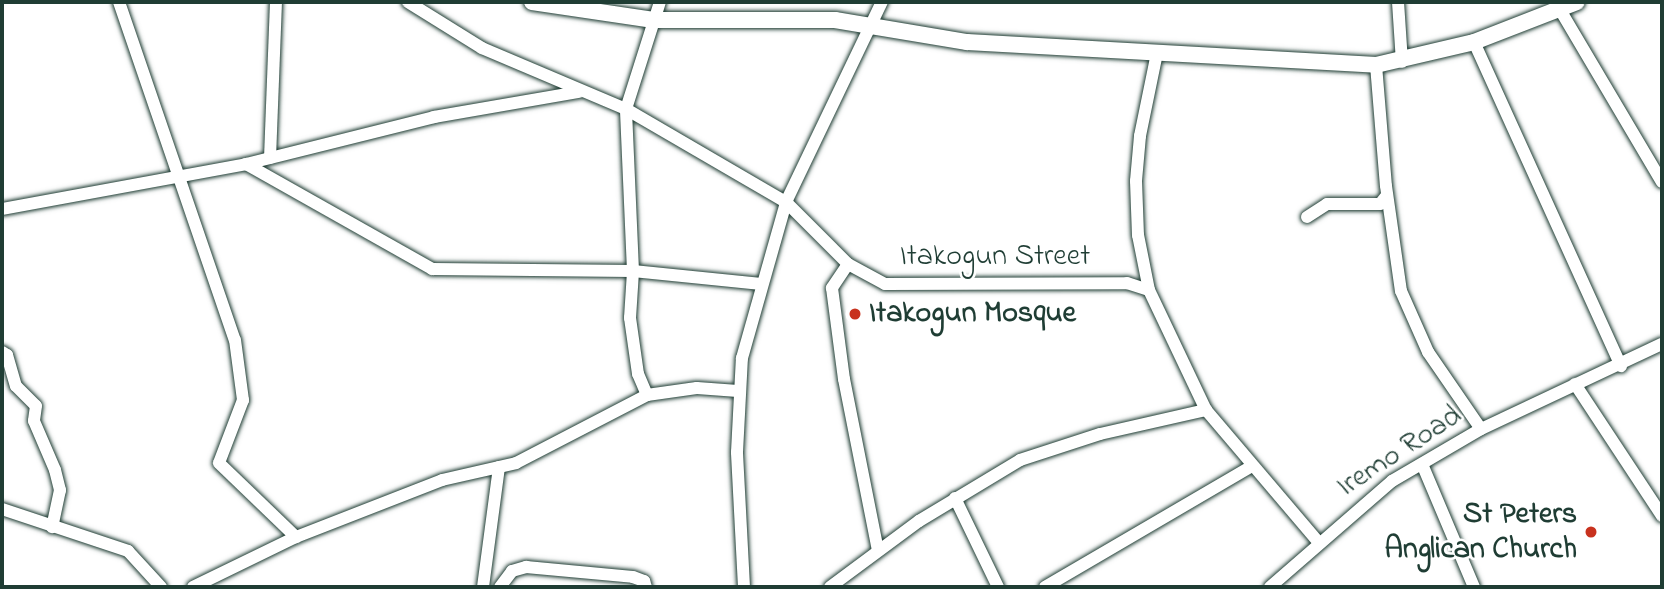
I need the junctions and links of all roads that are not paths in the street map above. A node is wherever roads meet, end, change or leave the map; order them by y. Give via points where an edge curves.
1 (119, 2) edge
2 (276, 2) edge
3 (408, 2) edge
4 (532, 2) edge
5 (660, 2) edge
6 (883, 2) edge
7 (1398, 2) edge
8 (1577, 2) edge
9 (1559, 8) junction
10 (654, 20) junction
11 (873, 24) junction
12 (1474, 42) junction
13 (1157, 53) junction
14 (1402, 62) junction
15 (1376, 65) junction
16 (580, 92) junction
17 (626, 109) junction
18 (270, 158) junction
19 (246, 164) junction
20 (177, 177) junction
21 (1662, 182) edge
22 (1387, 195) junction
23 (786, 202) junction
24 (2, 209) edge
25 (1307, 217) dead end
26 (848, 264) junction
27 (633, 271) junction
28 (761, 285) junction
29 (1149, 290) junction
30 (1662, 344) edge
31 (2, 352) edge
32 (1620, 366) junction
33 (1575, 384) junction
34 (738, 391) junction
35 (647, 395) junction
36 (1206, 410) junction
37 (1481, 429) junction
38 (1422, 464) junction
39 (1252, 466) junction
40 (499, 467) junction
41 (955, 498) junction
42 (2, 509) edge
43 (1662, 516) edge
44 (52, 527) junction
45 (296, 537) junction
46 (1319, 542) junction
47 (878, 550) junction
48 (161, 587) edge
49 (193, 587) edge
50 (483, 587) edge
51 (500, 587) edge
52 (646, 587) edge
53 (744, 587) edge
54 (830, 587) edge
55 (998, 587) edge
56 (1045, 587) edge
57 (1270, 587) edge
58 (1474, 587) edge

1 - 20 street
2 - 18 street
3 - 16 street, Itakogun Street via 482,48
4 - 10 main road
5 - 10 street
6 - 11 street
7 - 14 street
8 - 9 main road
9 - 12 main road
9 - 21 street
10 - 11 main road
10 - 17 street
11 - 13 main road via 967,42
11 - 23 street
12 - 14 main road
12 - 32 street
13 - 15 main road
13 - 29 street via 1136,181 1138,235
14 - 15 main road
15 - 22 street
16 - 17 street, Itakogun Street
16 - 18 street via 433,117
17 - 23 street, Itakogun Street
17 - 27 street
18 - 19 street
19 - 20 street
19 - 27 street via 432,269
20 - 24 street
20 - 45 street via 235,340 244,387 234,429 219,463
22 - 25 street via 1380,204 1327,204
22 - 37 street via 1407,309 1428,352
23 - 26 street, Itakogun Street
23 - 28 street
26 - 29 street, Itakogun Street via 885,284 1127,284
26 - 47 street via 832,288 844,379
27 - 28 street
27 - 35 street via 631,318 638,374
28 - 34 street
29 - 36 street
30 - 32 street, Iremo Road
31 - 44 street via 16,386 36,406 34,421 55,470 60,490
32 - 33 street, Iremo Road
33 - 37 street, Iremo Road
33 - 43 street
34 - 35 street via 697,388
34 - 53 street via 738,513
35 - 40 street
36 - 39 street
36 - 41 street via 1062,445 1020,460
37 - 38 street, Iremo Road
38 - 46 street, Iremo Road via 1392,481
38 - 58 street
39 - 46 street
39 - 56 street
40 - 45 street via 442,480
40 - 50 street
41 - 47 street
41 - 55 street
42 - 44 street
44 - 48 street via 128,551
45 - 49 street
46 - 57 street, Iremo Road
47 - 54 street
51 - 52 street via 512,571 526,567 633,577 644,581

